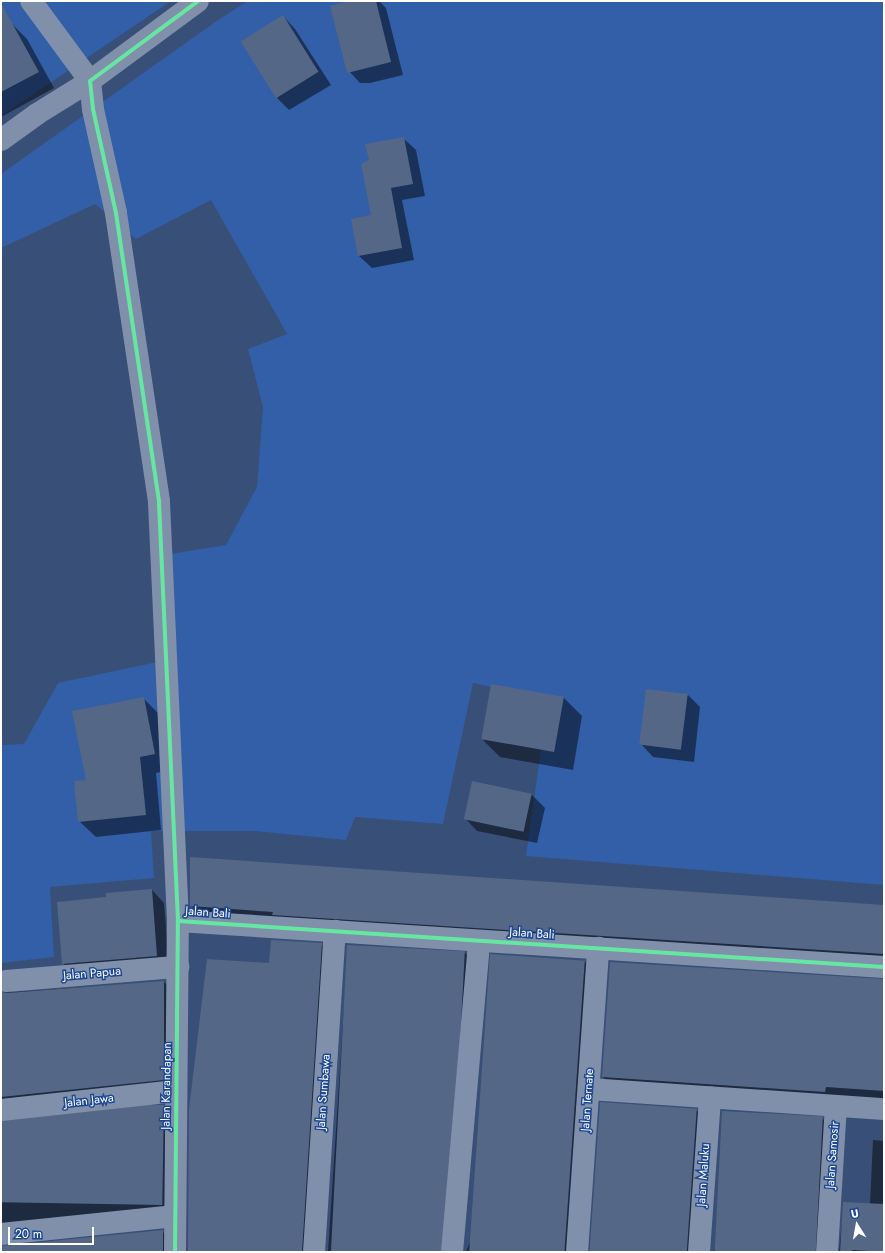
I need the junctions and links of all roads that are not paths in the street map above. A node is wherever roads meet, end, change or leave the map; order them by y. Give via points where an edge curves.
1 (31, 1) edge
2 (198, 1) edge
3 (90, 81) junction
4 (1, 140) edge
5 (178, 921) junction
6 (335, 931) junction
7 (479, 941) junction
8 (598, 948) junction
9 (178, 967) junction
10 (884, 967) edge
11 (6, 981) dead end
12 (589, 1089) junction
13 (176, 1091) junction
14 (710, 1097) junction
15 (836, 1106) junction
16 (884, 1109) edge
17 (1, 1110) edge
18 (175, 1216) junction
19 (1, 1234) edge
20 (175, 1252) edge
21 (314, 1252) edge
22 (452, 1252) edge
23 (577, 1252) edge
24 (699, 1252) edge
25 (826, 1252) edge

1 - 3 street
2 - 3 street
3 - 4 street
3 - 5 street, Jalan Karandapan via 93,109 116,213 159,501
5 - 6 street, Jalan Bali
5 - 9 street, Jalan Karandapan
6 - 7 street, Jalan Bali
6 - 21 street, Jalan Sumbawa
7 - 8 street, Jalan Bali
7 - 22 street
8 - 10 street, Jalan Bali
8 - 12 street, Jalan Ternate
9 - 11 street, Jalan Papua
9 - 13 street, Jalan Karandapan
12 - 14 street
12 - 23 street, Jalan Ternate
13 - 17 street, Jalan Jawa
13 - 18 street, Jalan Karandapan
14 - 15 street
14 - 24 street, Jalan Maluku
15 - 16 street
15 - 25 street, Jalan Samosir
18 - 19 street
18 - 20 street, Jalan Karandapan

